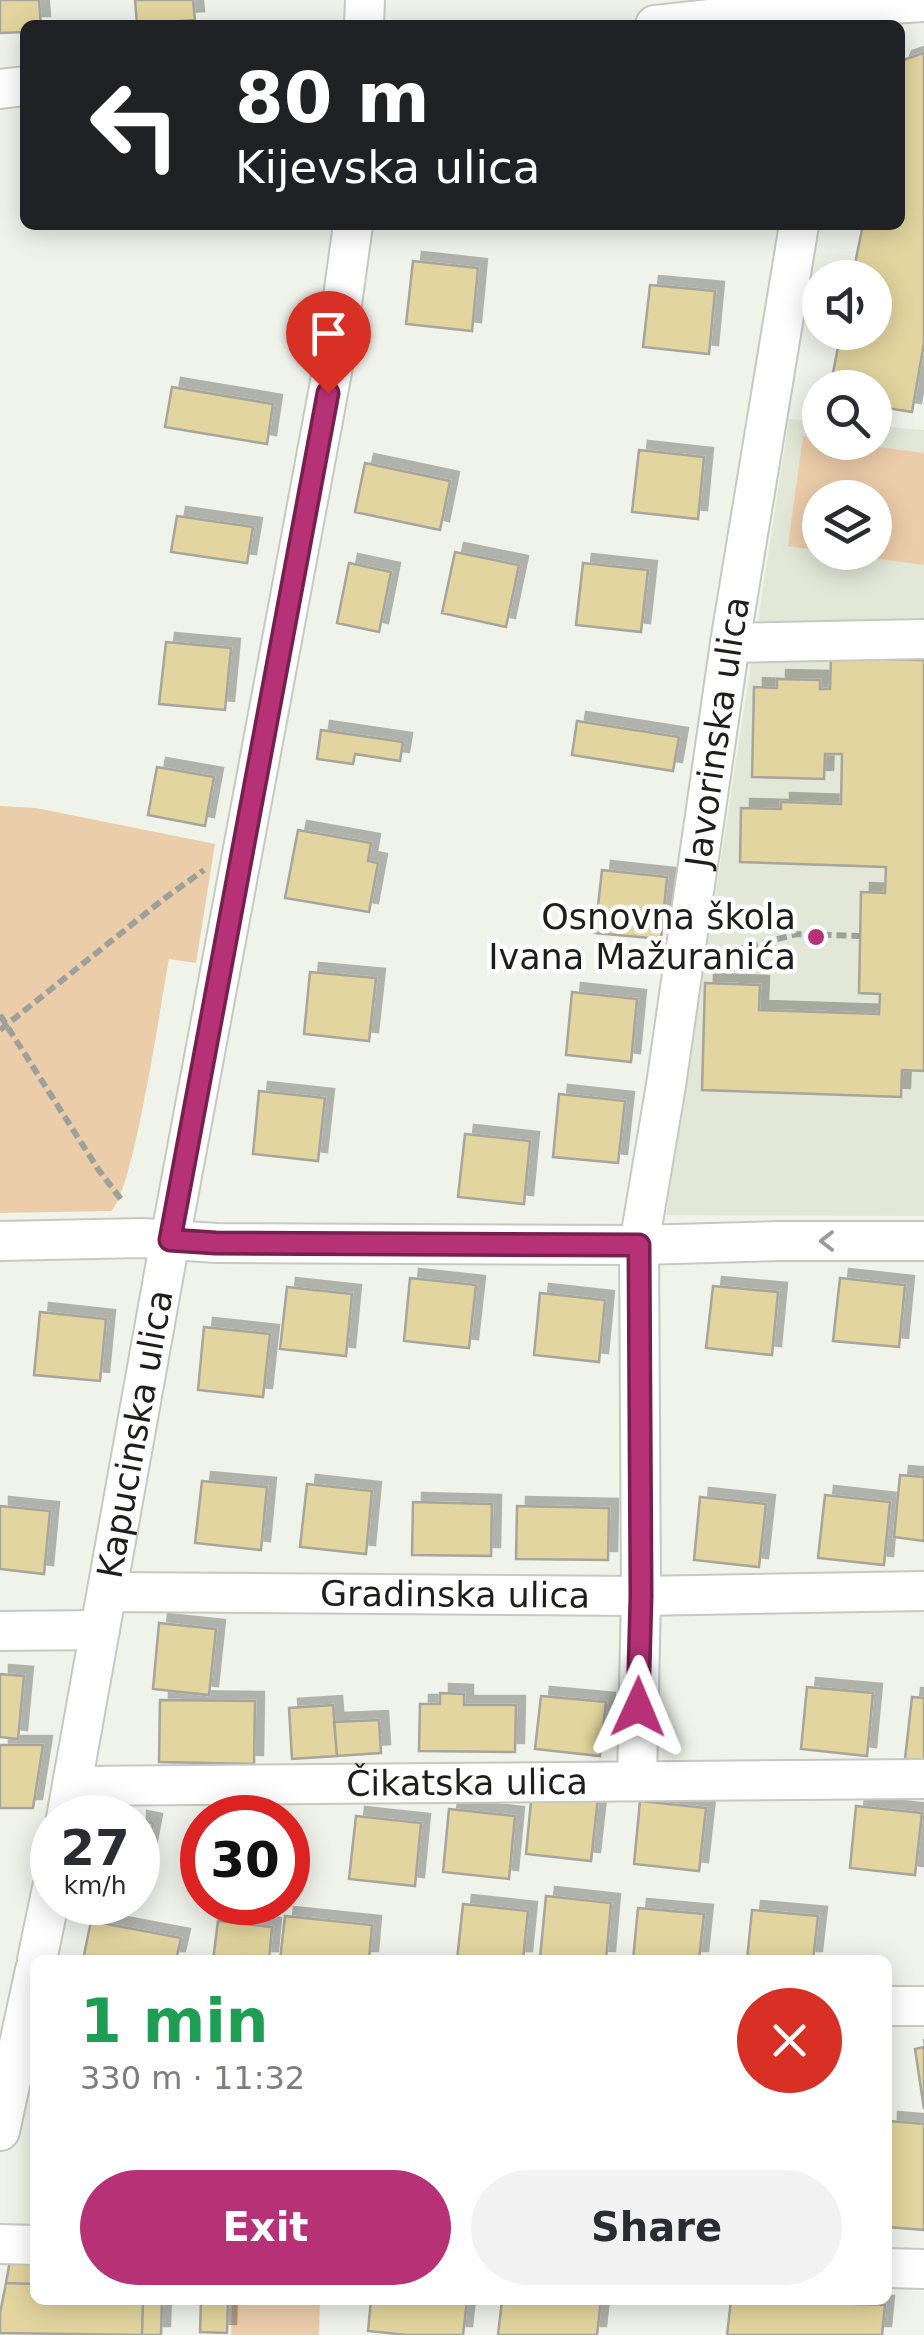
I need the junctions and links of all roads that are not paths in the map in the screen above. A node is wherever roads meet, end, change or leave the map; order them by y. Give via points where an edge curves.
1 (924, 2) edge
2 (833, 17) edge
3 (700, 20) edge
4 (352, 230) edge
5 (798, 230) edge
6 (924, 639) edge
7 (730, 644) junction
8 (170, 1240) junction
9 (0, 1241) edge
10 (924, 1242) edge
11 (639, 1245) junction
12 (924, 1591) edge
13 (107, 1592) junction
14 (641, 1596) junction
15 (100, 1630) junction
16 (0, 1631) edge
17 (924, 1779) edge
18 (637, 1781) junction
19 (70, 1795) edge
20 (160, 1799) edge
21 (43, 1925) edge
22 (35, 1955) edge
23 (27, 1988) edge
24 (892, 2006) edge
25 (924, 2006) edge
26 (0, 2131) edge
27 (0, 2244) edge
28 (30, 2245) edge
29 (892, 2268) edge
30 (924, 2269) edge

1 - 2 street
2 - 3 street via 782,11
4 - 8 street, Kapucinska ulica via 334,362
5 - 7 street, Javorinska ulica
6 - 7 street
7 - 11 street, Javorinska ulica
8 - 9 street
8 - 11 street
8 - 13 street, Kapucinska ulica
10 -> 11 street
11 - 14 street, Javorinska ulica
12 - 14 street, Gradinska ulica
13 - 14 street, Gradinska ulica
13 - 15 street, Kapucinska ulica
14 - 18 street, Javorinska ulica
15 - 16 street
15 - 19 street, Kapucinska ulica
17 - 18 street, Čikatska ulica
18 - 20 street, Čikatska ulica
21 - 22 street
23 - 26 street
24 - 25 street
27 - 28 street
29 - 30 street

